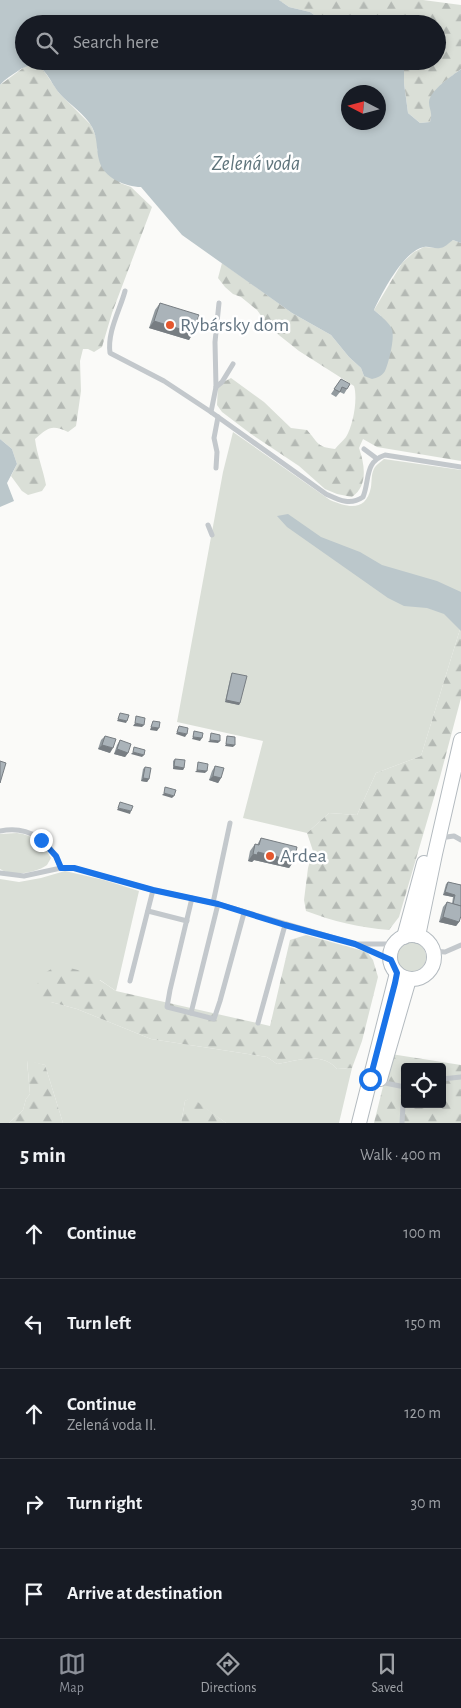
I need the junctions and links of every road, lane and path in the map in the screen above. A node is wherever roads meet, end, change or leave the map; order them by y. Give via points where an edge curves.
1 (126, 291) dead end
2 (219, 303) dead end
3 (233, 364) dead end
4 (216, 387) junction
5 (211, 412) junction
6 (218, 416) junction
7 (364, 449) dead end
8 (376, 458) junction
9 (461, 467) edge
10 (216, 468) dead end
11 (208, 525) dead end
12 (212, 535) dead end
13 (461, 740) edge
14 (451, 779) junction
15 (230, 823) dead end
16 (0, 831) edge
17 (439, 838) junction
18 (461, 840) edge
19 (61, 868) junction
20 (0, 873) edge
21 (153, 890) junction
22 (192, 898) junction
23 (215, 904) junction
24 (148, 911) junction
25 (244, 913) junction
26 (186, 921) junction
27 (285, 925) junction
28 (410, 939) junction
29 (355, 944) junction
30 (461, 945) edge
31 (433, 951) junction
32 (399, 971) junction
33 (130, 981) dead end
34 (192, 1013) junction
35 (258, 1023) dead end
36 (461, 1077) edge
37 (446, 1079) edge
38 (375, 1080) junction
39 (401, 1086) edge
40 (403, 1108) edge
41 (359, 1123) edge
42 (368, 1123) edge
43 (402, 1123) edge

1 - 5 lane via 115,319 110,353
2 - 4 lane via 215,342
3 - 4 lane
4 - 5 lane
5 - 6 lane
6 - 8 lane via 326,494 347,502 364,497 370,465
6 - 10 lane via 214,438
7 - 8 lane
8 - 9 lane via 385,455
11 - 12 lane
13 - 14 main road
14 - 17 main road
14 - 28 main road via 434,825
15 - 23 lane
16 - 19 lane via 26,831 34,835 52,851
17 - 18 lane via 454,836
17 - 28 main road
19 - 20 lane via 24,876
19 - 21 lane via 74,868
21 - 22 lane
21 - 24 lane
22 - 23 lane
22 - 26 lane
23 - 25 lane
23 - 34 lane
24 - 26 lane
24 - 33 lane
25 - 27 lane
25 - 34 lane via 214,1019
26 - 34 lane via 168,1007
27 - 29 lane
27 - 35 lane
28 - 29 lane
28 - 31 main road via 431,946
28 - 32 main road via 392,949
29 - 32 lane
30 - 31 lane via 445,952
31 - 32 main road via 429,972 420,978
32 - 38 main road
36 - 37 lane
38 - 39 lane
38 - 41 main road
38 - 42 main road
40 - 43 lane

